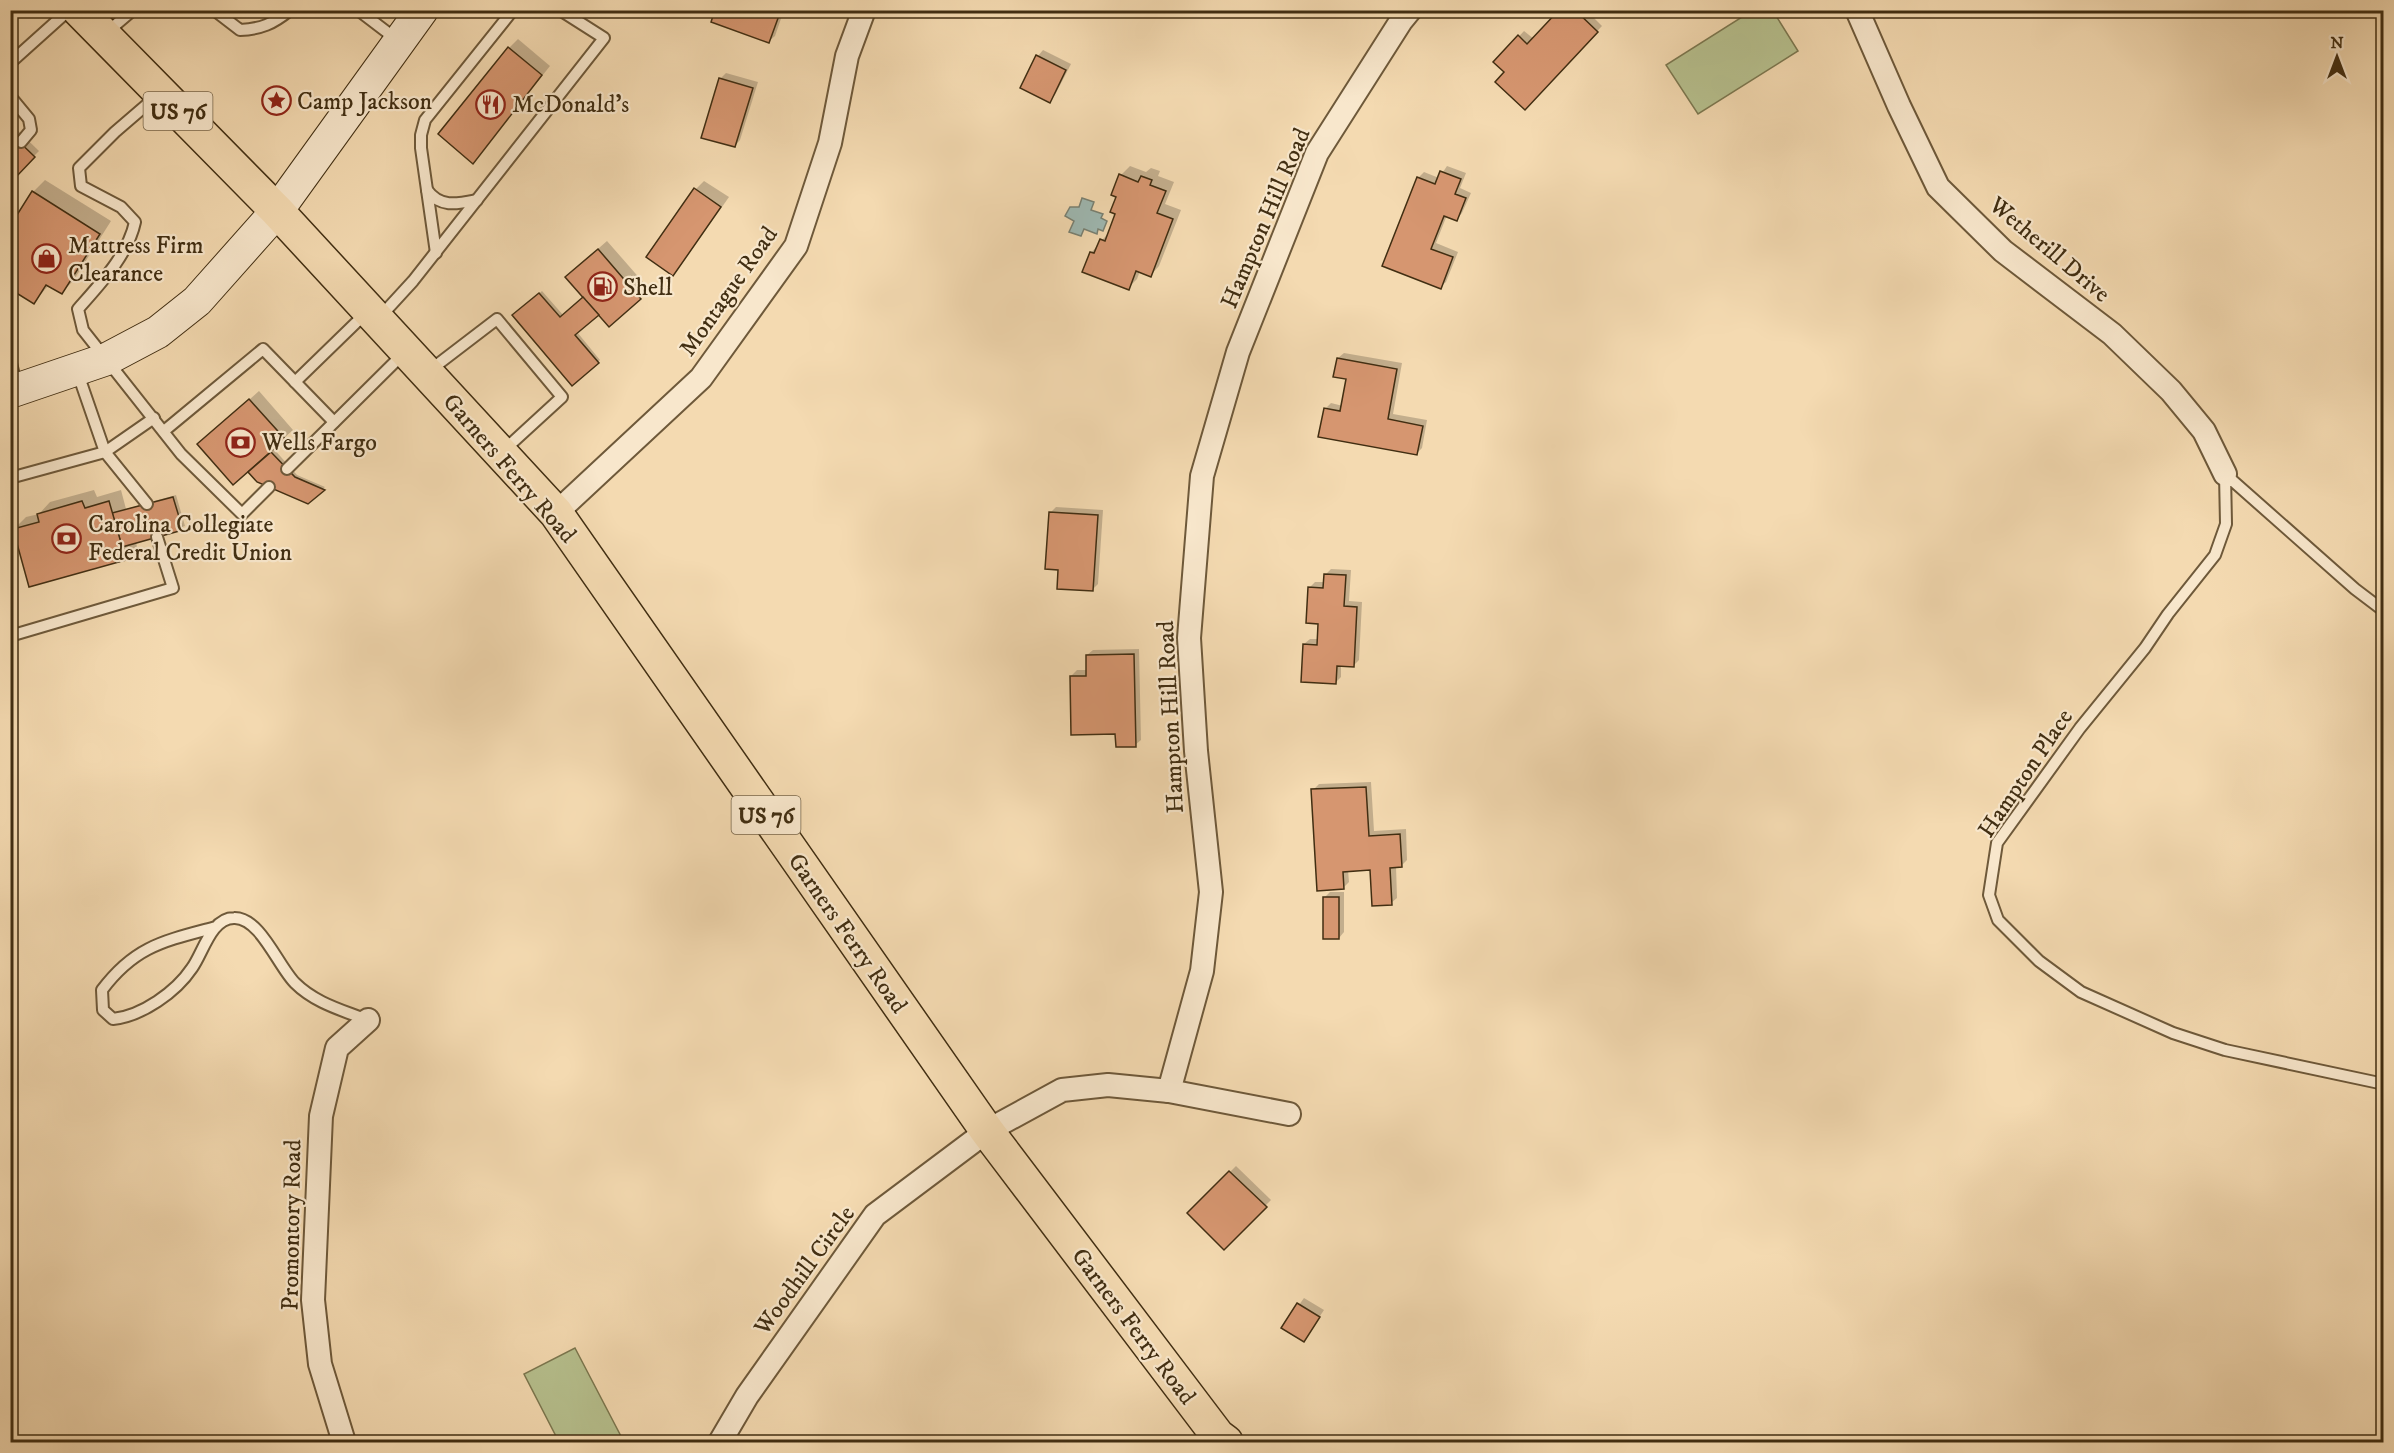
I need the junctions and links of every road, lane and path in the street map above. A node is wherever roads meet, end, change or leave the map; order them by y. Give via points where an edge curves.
1 (69, 10) edge
2 (79, 10) edge
3 (133, 10) edge
4 (214, 10) edge
5 (290, 10) edge
6 (358, 10) edge
7 (422, 10) edge
8 (513, 10) edge
9 (560, 10) edge
10 (864, 10) edge
11 (1410, 10) edge
12 (1857, 10) edge
13 (104, 36) junction
14 (399, 42) junction
15 (10, 63) edge
16 (160, 93) junction
17 (10, 96) edge
18 (21, 142) dead end
19 (427, 189) junction
20 (477, 200) junction
21 (277, 211) junction
22 (436, 253) junction
23 (373, 315) junction
24 (10, 359) edge
25 (107, 359) junction
26 (416, 362) junction
27 (76, 370) junction
28 (295, 382) junction
29 (14, 391) edge
30 (154, 418) junction
31 (334, 422) junction
32 (164, 431) junction
33 (105, 452) junction
34 (501, 453) junction
35 (287, 469) dead end
36 (2225, 474) junction
37 (10, 478) edge
38 (269, 487) dead end
39 (147, 504) dead end
40 (556, 513) junction
41 (157, 537) dead end
42 (2384, 611) edge
43 (12, 636) edge
44 (216, 927) junction
45 (368, 1020) joint
46 (2384, 1084) edge
47 (1169, 1091) junction
48 (1289, 1114) dead end
49 (987, 1131) junction
50 (344, 1443) edge
51 (720, 1443) edge
52 (1226, 1443) edge

1 - 15 lane
2 - 13 main road, US 76
3 - 13 lane
4 - 5 lane via 240,30 262,28
6 - 14 lane
7 - 14 main road
8 - 19 lane via 425,120 421,135
9 - 20 lane via 604,38
10 - 40 street, Montague Road via 847,56 830,144 795,246 701,378
11 - 47 street, Hampton Hill Road via 1317,153 1238,352 1202,476 1189,638 1210,892 1202,971
12 - 36 street, Wetherill Drive via 1938,187 2002,251 2112,334 2171,391 2204,430
13 - 16 main road, US 76
14 - 21 main road
16 - 21 main road, US 76
16 - 25 lane via 79,168 81,186 121,207 135,222 132,238 78,309 83,330
17 - 18 lane via 29,118 31,130
19 - 20 lane via 433,199 444,204
19 - 22 lane
20 - 22 lane
21 - 23 main road, Garners Ferry Road / US 76
21 - 25 main road via 197,301 158,332
22 - 23 lane
23 - 26 main road, Garners Ferry Road / US 76
23 - 28 lane
24 - 29 lane
25 - 27 main road
25 - 30 lane
26 - 31 lane
26 - 34 main road, Garners Ferry Road / US 76
26 - 34 lane via 497,319 562,397
27 - 29 main road
27 - 33 lane
28 - 31 lane
28 - 32 lane via 263,349
30 - 32 lane
30 - 33 lane
31 - 35 lane
32 - 38 lane via 181,454 242,514
33 - 37 lane
33 - 39 lane
34 - 40 main road, Garners Ferry Road / US 76
36 - 42 lane
36 - 46 lane, Hampton Place via 2226,524 2215,555 2080,728 1997,843 1989,895 1998,920 2039,962 2081,992 2173,1033 2225,1050
40 - 49 main road, Garners Ferry Road / US 76
41 - 43 lane via 172,588
44 - 44 lane via 192,969 173,990 127,1017 113,1019 103,1010 102,990 118,969 137,954
44 - 45 lane via 225,920 246,921 260,932 295,983 318,1001
45 - 50 street, Promontory Road via 337,1048 321,1116 314,1300 320,1364
47 - 48 street
47 - 49 street via 1108,1085 1062,1090
49 - 51 street, Woodhill Circle via 875,1215 747,1396
49 - 52 main road, Garners Ferry Road / US 76

